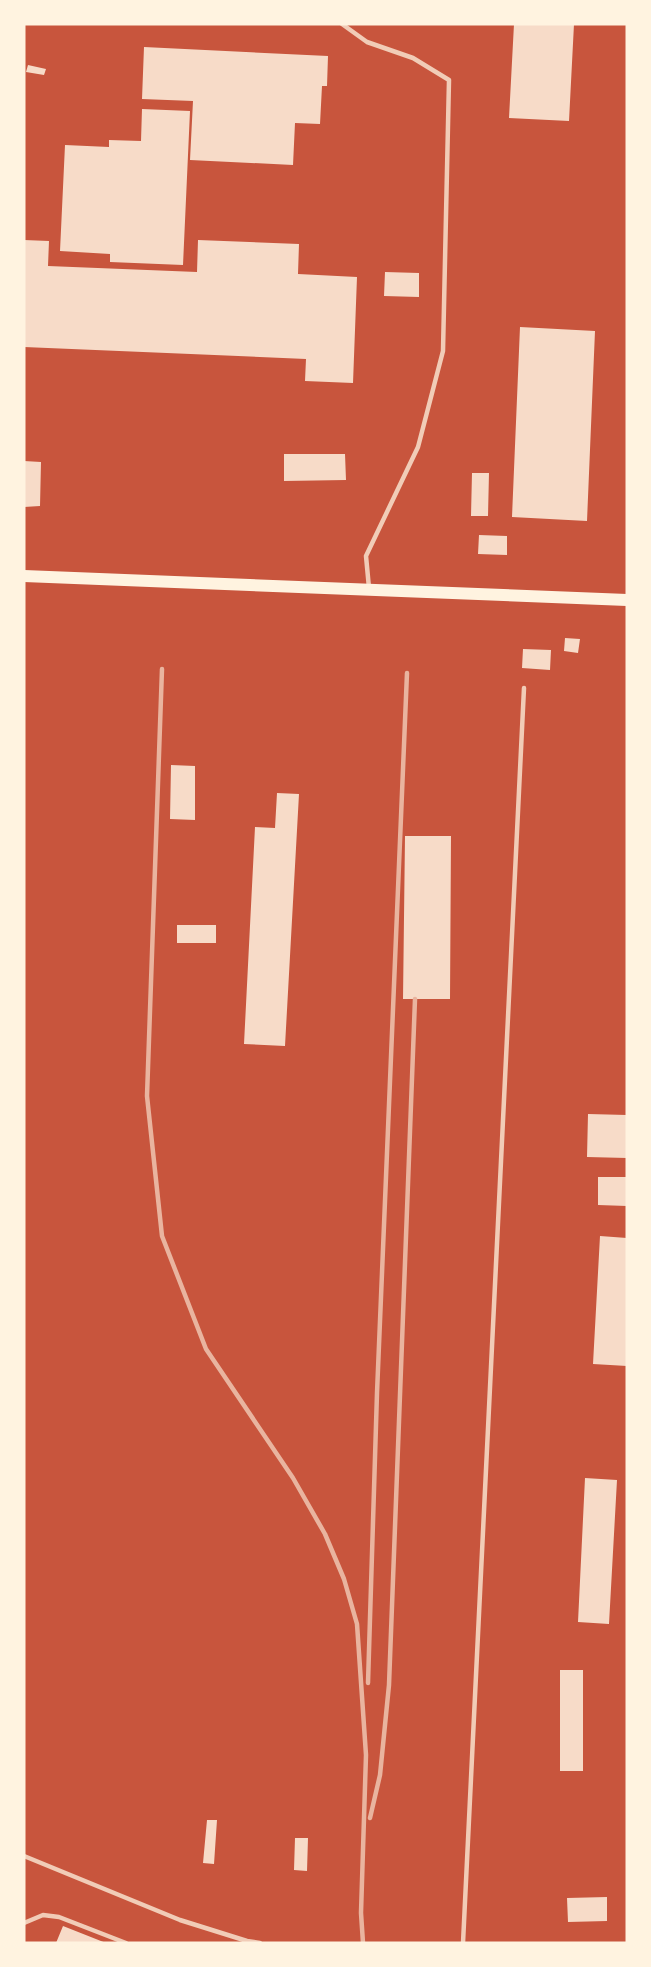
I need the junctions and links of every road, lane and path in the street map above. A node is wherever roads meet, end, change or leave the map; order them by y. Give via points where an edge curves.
1 (342, 24) edge
2 (24, 576) edge
3 (369, 590) junction
4 (627, 600) edge
5 (524, 688) dead end
6 (24, 1856) edge
7 (24, 1923) edge
8 (126, 1943) edge
9 (260, 1943) edge
10 (463, 1943) edge

1 - 3 lane via 367,42 413,58 449,81 443,351 418,447 366,556
2 - 3 main road
3 - 4 main road
5 - 10 lane
6 - 9 lane via 180,1920
7 - 8 lane via 43,1915 59,1917

